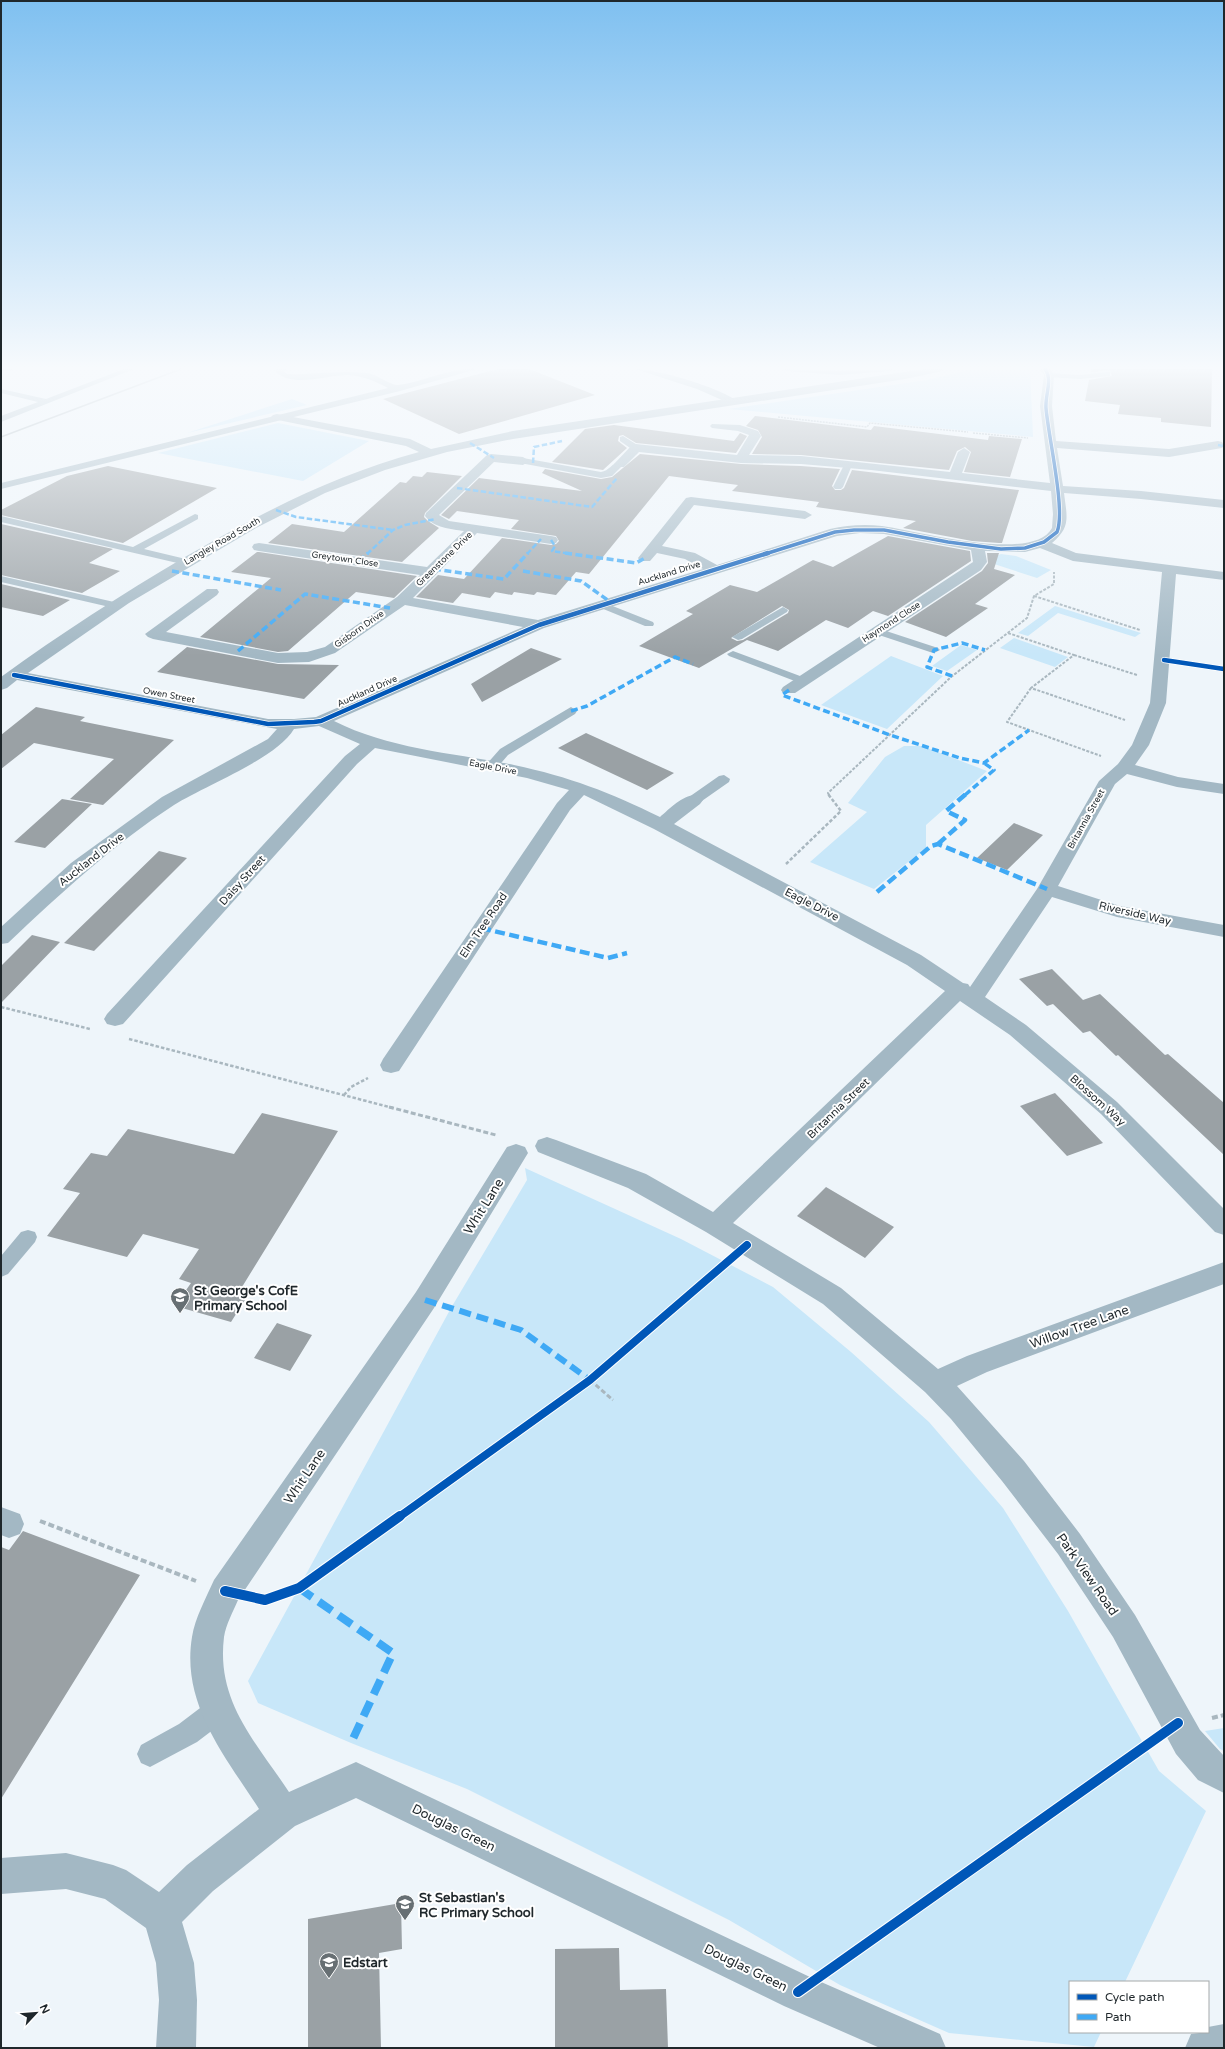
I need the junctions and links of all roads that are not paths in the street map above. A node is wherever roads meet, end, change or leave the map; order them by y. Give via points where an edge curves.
1 (620, 464) edge
2 (87, 465) edge
3 (390, 465) edge
4 (484, 465) edge
5 (543, 465) edge
6 (844, 465) edge
7 (848, 465) junction
8 (959, 465) edge
9 (1053, 465) edge
10 (955, 475) junction
11 (1, 486) edge
12 (838, 488) dead end
13 (1057, 489) junction
14 (1224, 504) edge
15 (805, 515) dead end
16 (195, 517) dead end
17 (1, 518) edge
18 (474, 529) junction
19 (551, 540) dead end
20 (1040, 543) junction
21 (259, 547) dead end
22 (978, 548) junction
23 (135, 550) junction
24 (186, 562) junction
25 (714, 569) junction
26 (1169, 569) junction
27 (431, 572) junction
28 (1224, 576) edge
29 (1, 580) edge
30 (212, 592) dead end
31 (402, 600) junction
32 (600, 604) junction
33 (114, 605) junction
34 (783, 610) dead end
35 (649, 624) dead end
36 (540, 625) junction
37 (877, 631) junction
38 (738, 637) dead end
39 (934, 650) dead end
40 (733, 654) dead end
41 (7, 680) edge
42 (804, 681) junction
43 (789, 690) dead end
44 (571, 711) dead end
45 (321, 721) junction
46 (288, 726) junction
47 (371, 743) junction
48 (491, 766) junction
49 (1125, 767) junction
50 (724, 779) dead end
51 (580, 788) junction
52 (1224, 789) edge
53 (694, 800) joint
54 (661, 825) junction
55 (1047, 888) junction
56 (1224, 931) edge
57 (1, 938) edge
58 (965, 993) junction
59 (115, 1019) dead end
60 (391, 1066) dead end
61 (547, 1146) dead end
62 (516, 1153) road end
63 (1224, 1225) edge
64 (715, 1226) junction
65 (28, 1237) dead end
66 (1, 1269) edge
67 (1224, 1273) edge
68 (935, 1383) junction
69 (217, 1711) junction
70 (150, 1754) dead end
71 (1224, 1775) edge
72 (282, 1813) junction
73 (1, 1876) edge
74 (162, 1916) junction
75 (1224, 2044) edge
76 (176, 2048) edge
77 (926, 2048) edge
78 (1205, 2048) edge

1 - 5 lane via 609,474 601,475
2 - 11 lane
3 - 24 street, Langley Road South via 315,492 267,515
4 - 18 street, Greenstone Drive via 433,512 432,516 445,524
6 - 7 street
7 - 10 street
7 - 12 lane
8 - 10 street
9 - 13 street
10 - 13 street
13 - 14 street
13 - 20 street via 1059,526 1053,536
15 - 25 street via 691,501 649,553 690,556
16 - 23 lane
17 - 23 lane
18 - 19 street
18 - 27 street, Greenstone Drive
20 - 22 street, Auckland Drive via 1016,548
20 - 26 street via 1073,557
21 - 27 street, Greytown Close
22 - 25 street, Auckland Drive via 886,530 856,529 835,532
22 - 37 street, Haymond Close via 980,562 976,567
23 - 24 lane
24 - 33 street, Langley Road South
25 - 32 street, Auckland Drive
26 - 28 street
26 - 49 street, Britannia Street via 1158,703 1140,745
27 - 31 street, Greenstone Drive
29 - 33 lane
30 - 31 street, Gisborn Drive via 153,634 278,658 309,657 330,650
31 - 36 street
32 - 35 lane
32 - 36 street, Auckland Drive
33 - 41 street, Langley Road South
34 - 38 lane
36 - 45 street, Auckland Drive
37 - 39 lane
37 - 42 street, Haymond Close
40 - 42 lane
41 - 46 street, Owen Street
42 - 43 street, Haymond Close
44 - 48 lane via 504,752
45 - 46 street, Owen Street
45 - 47 street, Eagle Drive via 338,731
46 - 57 street, Auckland Drive via 274,743 168,801 78,867
47 - 48 street, Eagle Drive
47 - 59 street, Daisy Street via 351,760
48 - 51 street, Eagle Drive via 556,780
49 - 52 street via 1177,782
49 - 55 street, Britannia Street via 1108,781
50 - 53 lane
51 - 54 street, Eagle Drive via 618,803
51 - 60 street, Elm Tree Road via 563,807
53 - 54 street
54 - 58 street, Eagle Drive via 908,956
55 - 56 street, Riverside Way via 1117,911
55 - 58 street, Britannia Street via 979,991
58 - 63 street, Blossom Way via 1018,1030 1109,1108
58 - 64 street, Britannia Street
61 - 64 street, Park View Road via 637,1181
62 - 69 street, Whit Lane via 425,1300 225,1591 208,1637 207,1672 212,1701
64 - 68 street, Park View Road via 832,1296
65 - 66 lane
67 - 68 street, Willow Tree Lane via 977,1364
68 - 71 street, Park View Road via 1008,1466 1069,1544 1124,1626 1188,1742 1210,1768
69 - 70 lane via 188,1733
69 - 72 street, Whit Lane via 223,1725
72 - 74 street, Douglas Green via 200,1878
72 - 77 street, Douglas Green via 356,1780 798,1992
73 - 74 street via 66,1871 113,1883
74 - 76 street via 175,1963 178,2000
75 - 78 street

